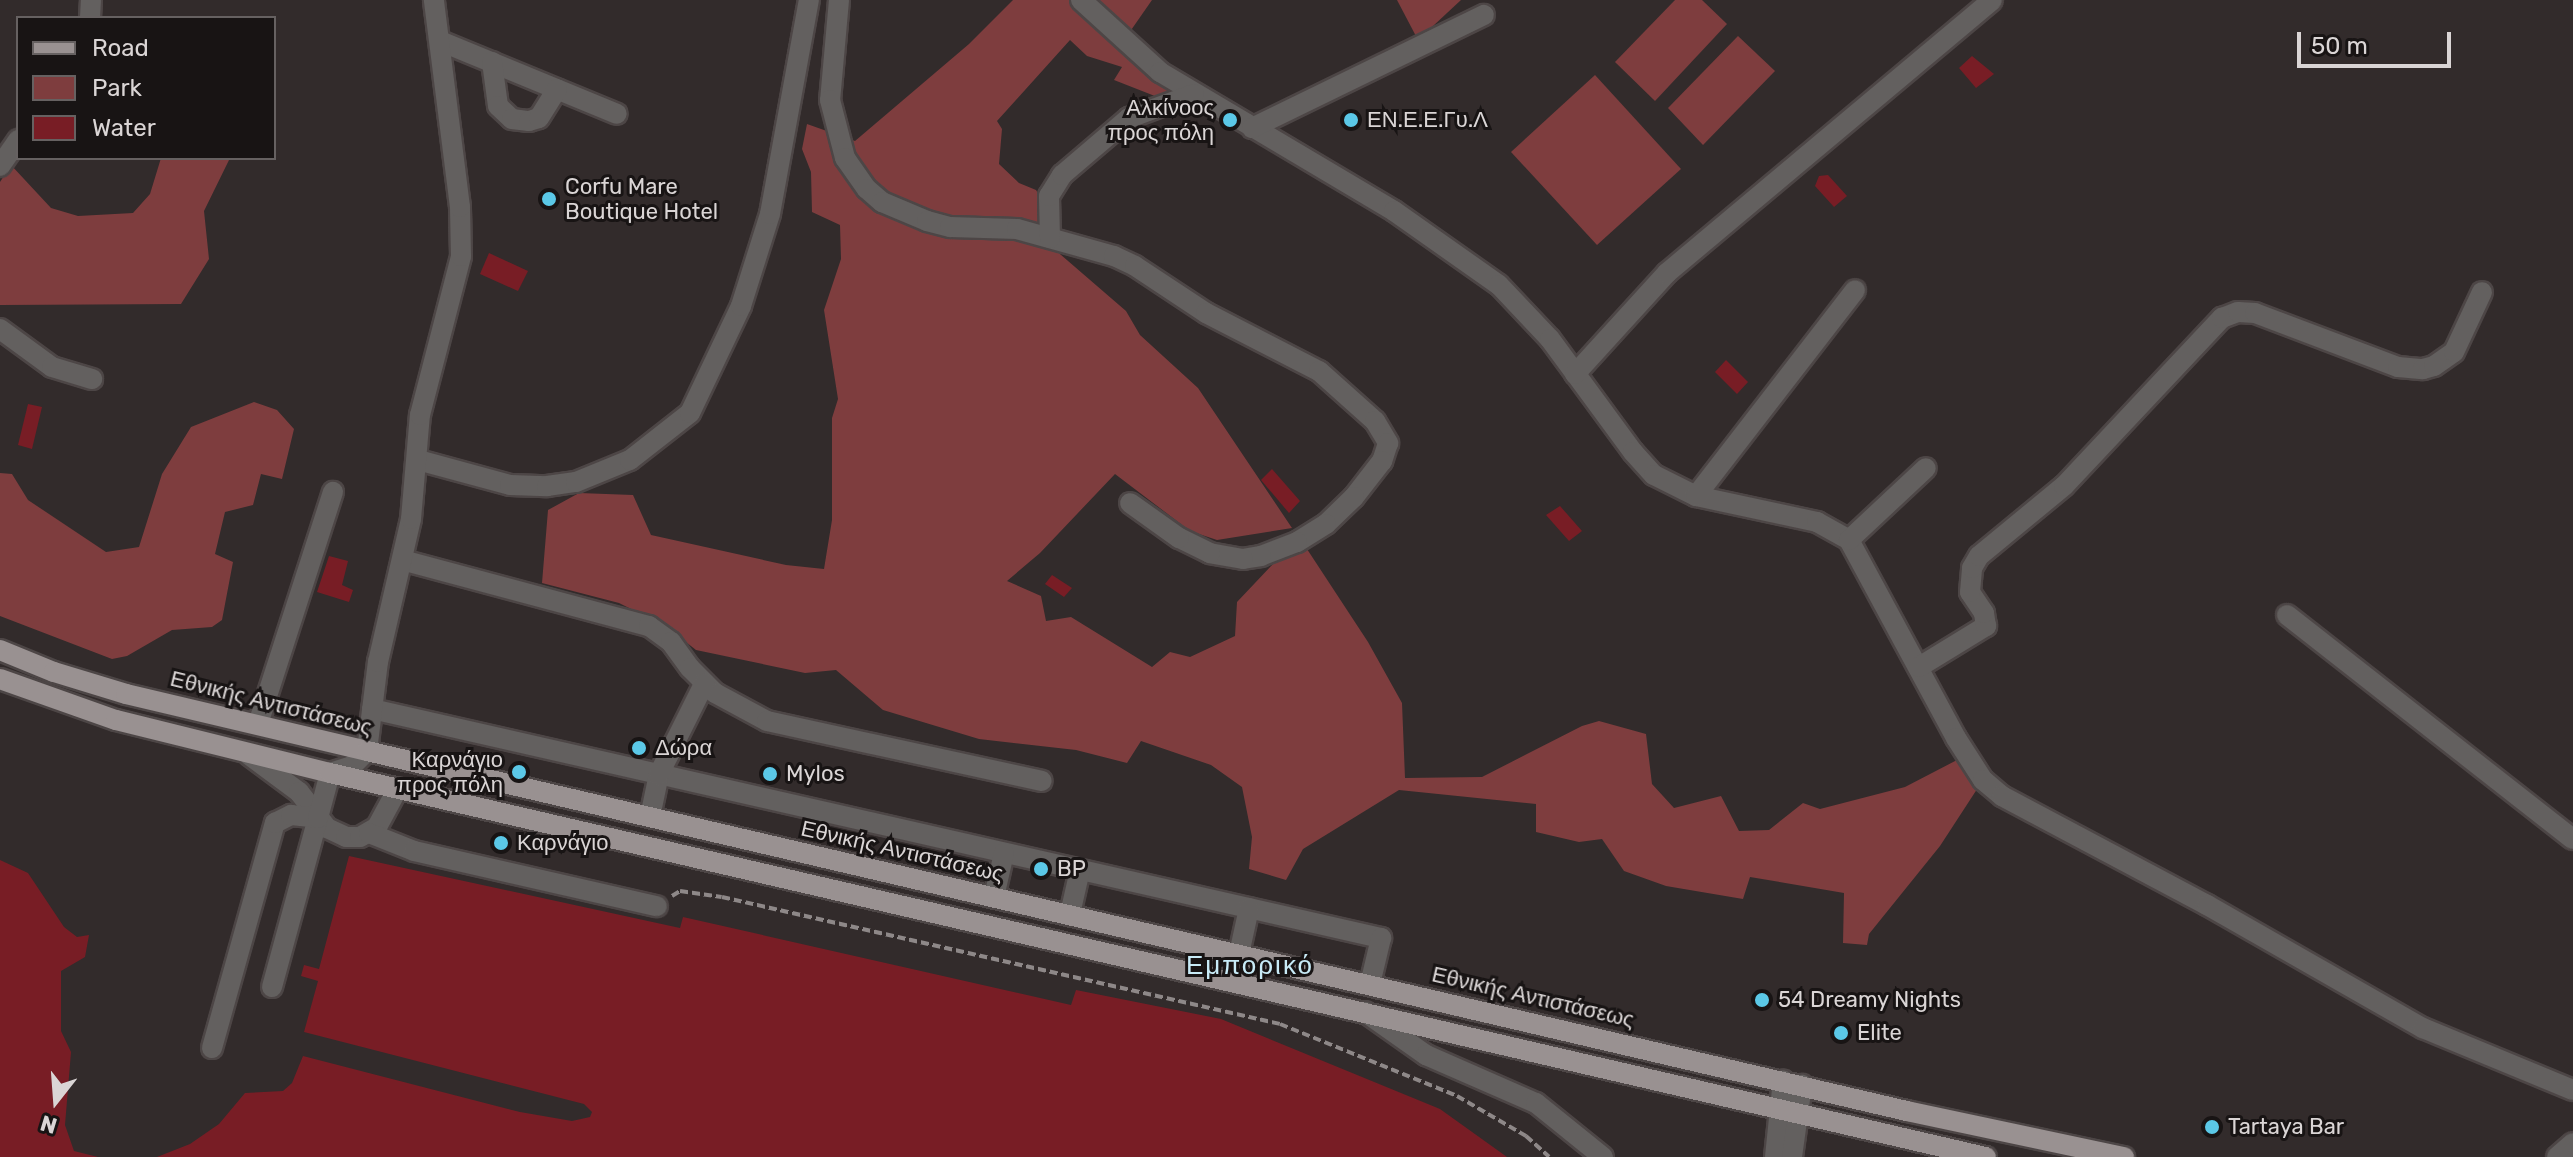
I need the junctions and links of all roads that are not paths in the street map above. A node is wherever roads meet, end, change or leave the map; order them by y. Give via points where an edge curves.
1 (434, 0) edge
2 (809, 0) edge
3 (839, 0) edge
4 (1081, 0) edge
5 (1992, 0) edge
6 (1484, 15) dead end
7 (440, 41) junction
8 (492, 62) junction
9 (557, 89) junction
10 (1194, 94) junction
11 (617, 114) dead end
12 (1252, 128) junction
13 (16, 143) edge
14 (0, 166) edge
15 (1050, 238) junction
16 (1855, 290) dead end
17 (2482, 292) dead end
18 (0, 329) edge
19 (1575, 374) junction
20 (92, 379) dead end
21 (418, 460) junction
22 (1926, 468) dead end
23 (333, 492) dead end
24 (1696, 496) junction
25 (1130, 503) dead end
26 (1849, 540) junction
27 (402, 560) junction
28 (2287, 615) dead end
29 (0, 650) edge
30 (1919, 667) junction
31 (0, 679) edge
32 (704, 684) junction
33 (372, 709) junction
34 (258, 724) junction
35 (242, 751) junction
36 (367, 751) junction
37 (330, 773) junction
38 (659, 774) junction
39 (1042, 781) dead end
40 (398, 788) junction
41 (650, 817) junction
42 (318, 818) junction
43 (369, 833) junction
44 (2573, 839) edge
45 (1004, 853) junction
46 (1080, 870) junction
47 (994, 897) junction
48 (657, 906) road end
49 (1249, 908) junction
50 (1070, 914) junction
51 (1239, 954) junction
52 (1370, 984) junction
53 (272, 987) dead end
54 (1365, 1012) junction
55 (212, 1048) dead end
56 (1793, 1082) junction
57 (2573, 1090) edge
58 (1789, 1110) junction
59 (2573, 1143) edge
60 (1603, 1157) edge
61 (1775, 1157) edge
62 (1792, 1157) edge
63 (1986, 1157) edge
64 (2124, 1157) edge
65 (2557, 1157) edge

1 - 7 street
2 - 21 street via 770,214 741,306 690,413 630,460 576,482 510,485
3 - 15 street via 830,100 845,158 860,184 882,202 927,221 1017,229
4 - 10 street via 1160,72
5 - 19 street via 1667,273
6 - 12 street
7 - 8 street
7 - 21 street via 461,244 454,293 420,415
8 - 9 street
8 - 9 street via 498,106 512,119 539,118
9 - 11 street
10 - 12 street
10 - 15 street via 1129,118 1062,175 1049,196
12 - 19 street via 1468,261 1532,317
13 - 14 street
15 - 25 street via 1135,266 1206,313 1312,367 1375,421 1388,443 1382,461 1326,524 1261,556 1243,559 1210,553
16 - 24 street
17 - 30 street via 2454,352 2423,369 2398,367 2255,313 2222,318 2064,486 1979,556 1970,592 1986,626
18 - 20 street via 52,367
19 - 24 street via 1654,475
21 - 27 street
22 - 26 street
23 - 34 street
24 - 26 street via 1817,522
26 - 30 street
27 - 32 street via 649,626 671,642
27 - 33 street
28 - 44 street
29 - 34 main road, Εθνικής Αντιστάσεως via 126,694
30 - 57 street via 1983,780 2002,796 2423,1028
31 - 35 main road via 116,720
32 - 38 street
32 - 39 street via 767,721
33 - 36 street
33 - 38 street
34 - 36 main road, Εθνικής Αντιστάσεως
35 - 37 main road
35 - 42 street via 299,792
36 - 37 street via 352,766
36 - 41 main road, Εθνικής Αντιστάσεως
37 - 40 main road
37 - 42 street
38 - 41 street
38 - 45 street
40 - 43 street
40 - 54 main road
41 - 47 main road, Εθνικής Αντιστάσεως
42 - 43 street via 346,837
42 - 53 street
42 - 55 street via 291,815 275,823
43 - 48 street via 414,851
45 - 46 street
45 - 47 street
46 - 49 street
46 - 50 street
47 - 50 main road, Εθνικής Αντιστάσεως
49 - 51 street
49 - 52 street via 1381,938
50 - 51 main road, Εθνικής Αντιστάσεως
51 - 52 main road, Εθνικής Αντιστάσεως
52 - 56 main road, Εθνικής Αντιστάσεως
54 - 58 main road
54 - 60 street via 1426,1055 1536,1103
56 - 58 street
56 - 64 main road, Εθνικής Αντιστάσεως
58 - 61 street
58 - 62 street
58 - 63 main road
59 - 65 street

